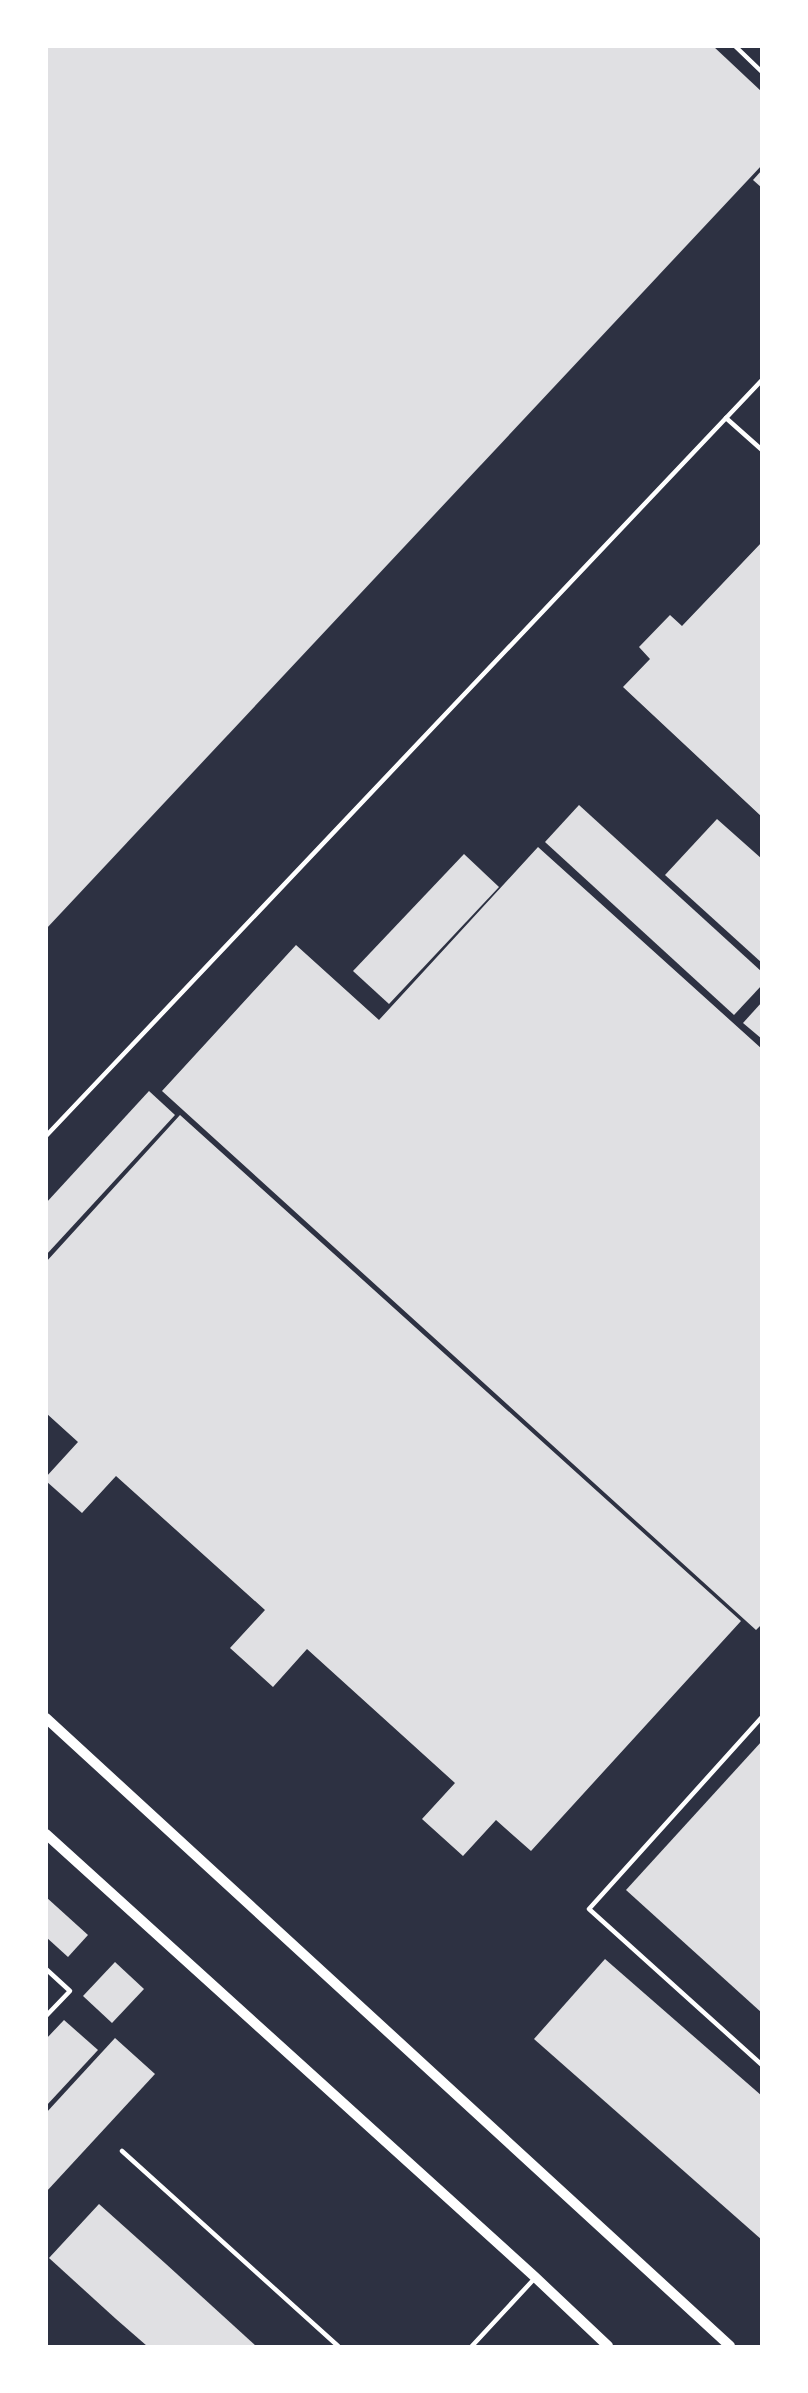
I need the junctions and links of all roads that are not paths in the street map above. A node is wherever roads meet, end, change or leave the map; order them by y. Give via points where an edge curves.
1 (735, 46) edge
2 (762, 72) edge
3 (762, 380) edge
4 (726, 418) junction
5 (762, 450) edge
6 (46, 1136) edge
7 (762, 1717) edge
8 (46, 1718) edge
9 (46, 1834) edge
10 (46, 1968) edge
11 (46, 2016) edge
12 (762, 2065) edge
13 (122, 2151) dead end
14 (535, 2277) junction
15 (338, 2346) edge
16 (472, 2346) edge
17 (608, 2346) edge
18 (730, 2346) edge

1 - 2 lane
3 - 4 lane
4 - 5 lane
4 - 6 lane
7 - 12 lane via 589,1909
8 - 18 street
9 - 14 street
10 - 11 lane via 70,1991
13 - 15 lane
14 - 16 lane
14 - 17 street

